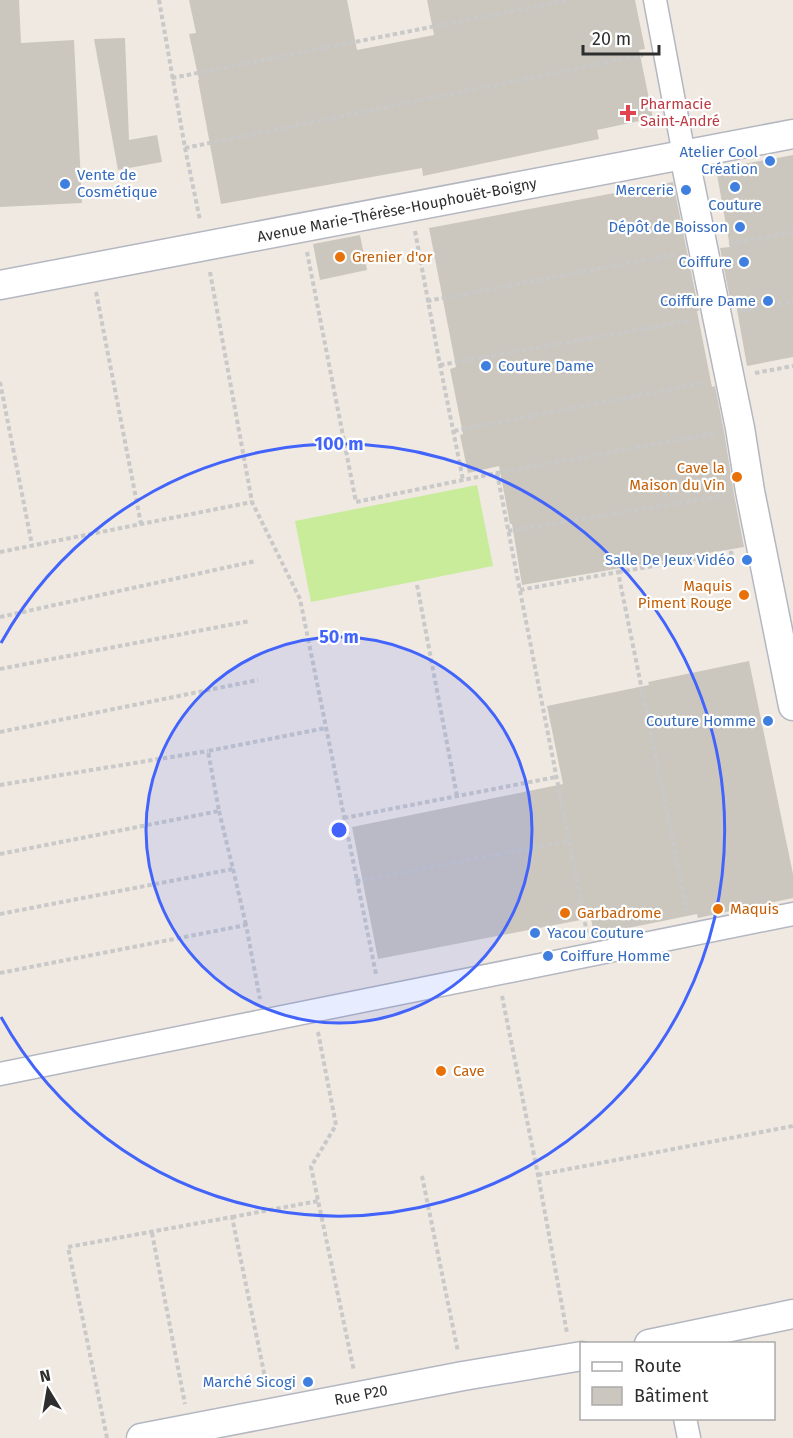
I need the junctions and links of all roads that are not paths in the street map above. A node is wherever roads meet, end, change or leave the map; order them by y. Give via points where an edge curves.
1 (655, 0) edge
2 (793, 134) edge
3 (684, 155) junction
4 (0, 285) edge
5 (793, 706) edge
6 (793, 914) edge
7 (0, 1074) edge
8 (793, 1314) edge
9 (664, 1342) edge
10 (576, 1357) edge
11 (685, 1420) edge
12 (141, 1438) edge
13 (689, 1438) edge

1 - 3 street
2 - 3 street, Avenue Marie-Thérèse-Houphouët-Boigny
3 - 4 street, Avenue Marie-Thérèse-Houphouët-Boigny
3 - 5 street
6 - 7 street
8 - 9 street
10 - 12 street, Rue P20
11 - 13 street

